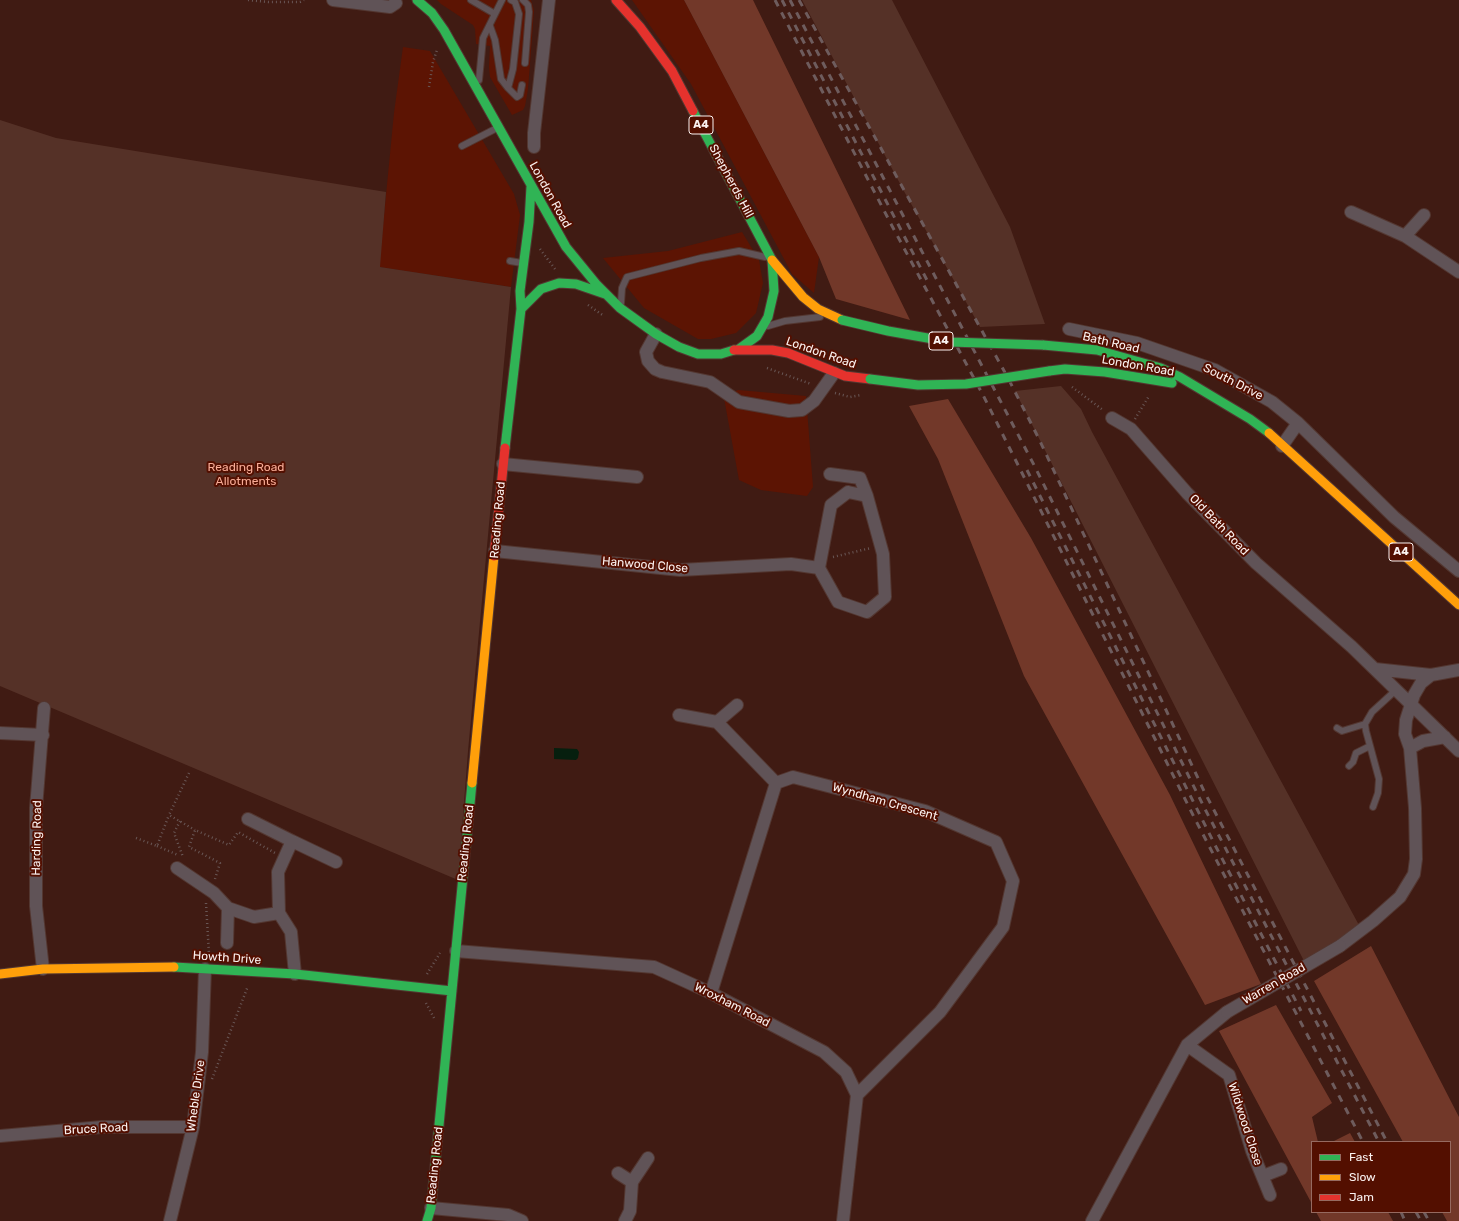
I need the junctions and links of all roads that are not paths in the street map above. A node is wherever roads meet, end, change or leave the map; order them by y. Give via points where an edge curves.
1 (333, 0) edge
2 (471, 0) edge
3 (502, 0) edge
4 (515, 0) edge
5 (523, 0) edge
6 (549, 0) edge
7 (616, 0) edge
8 (421, 1) edge
9 (396, 3) dead end
10 (495, 14) junction
11 (490, 26) junction
12 (525, 62) dead end
13 (522, 85) dead end
14 (508, 88) junction
15 (478, 92) junction
16 (498, 127) junction
17 (462, 146) dead end
18 (534, 147) dead end
19 (531, 187) junction
20 (1351, 212) dead end
21 (1424, 215) dead end
22 (1405, 236) junction
23 (772, 260) junction
24 (510, 261) dead end
25 (523, 263) junction
26 (1459, 272) edge
27 (605, 294) junction
28 (620, 308) junction
29 (521, 309) junction
30 (832, 316) junction
31 (762, 329) junction
32 (1069, 329) dead end
33 (656, 334) junction
34 (740, 349) junction
35 (834, 372) junction
36 (1203, 391) junction
37 (1112, 418) road end
38 (1298, 423) junction
39 (1282, 446) junction
40 (503, 464) junction
41 (830, 474) dead end
42 (637, 477) dead end
43 (867, 496) junction
44 (495, 551) junction
45 (820, 564) junction
46 (1459, 571) edge
47 (1459, 605) edge
48 (1375, 669) junction
49 (1459, 670) edge
50 (1431, 675) junction
51 (1396, 690) junction
52 (737, 705) dead end
53 (1412, 705) junction
54 (44, 708) dead end
55 (679, 715) dead end
56 (717, 722) junction
57 (1365, 724) junction
58 (1337, 728) dead end
59 (0, 733) edge
60 (42, 735) junction
61 (1445, 737) junction
62 (1370, 746) junction
63 (1410, 748) junction
64 (1459, 752) edge
65 (1349, 766) dead end
66 (776, 783) junction
67 (1373, 807) dead end
68 (248, 819) dead end
69 (292, 841) junction
70 (336, 862) dead end
71 (180, 863) road end
72 (228, 908) junction
73 (279, 913) junction
74 (227, 943) dead end
75 (456, 951) junction
76 (207, 964) junction
77 (43, 969) junction
78 (0, 974) edge
79 (295, 974) junction
80 (452, 991) junction
81 (711, 994) junction
82 (1187, 1045) junction
83 (857, 1095) junction
84 (193, 1127) junction
85 (0, 1136) edge
86 (648, 1158) dead end
87 (1281, 1169) dead end
88 (618, 1172) dead end
89 (1263, 1176) junction
90 (632, 1182) junction
91 (1270, 1195) dead end
92 (431, 1208) junction
93 (170, 1221) edge
94 (427, 1221) edge
95 (522, 1221) edge
96 (625, 1221) edge
97 (843, 1221) edge
98 (1092, 1221) edge

1 - 9 street via 390,7
2 - 10 lane
3 - 10 lane
4 - 14 lane via 519,14 513,69
5 - 12 lane via 530,12
6 - 18 street
7 - 23 main road, Shepherds Hill / A4 via 640,27 672,71
8 - 15 main road, London Road / A4 via 444,30
10 - 11 lane
11 - 14 lane via 501,78
11 - 15 lane via 484,38
13 - 14 lane via 517,97
15 - 16 main road, London Road / A4
16 - 17 lane
16 - 19 main road, London Road / A4
19 - 25 main road, Reading Road
19 - 27 main road, London Road / A4 via 566,247
20 - 22 street
21 - 22 street
22 - 26 street
23 - 28 lane via 739,251 627,277 622,288
23 - 30 main road, Bath Road / A4 via 803,297
23 - 31 main road, Shepherds Hill / A4 via 773,300
24 - 25 lane
25 - 29 main road, Reading Road
27 - 28 main road, London Road / A4
27 - 29 main road via 576,284 559,283 541,289
28 - 33 main road, London Road / A4
29 - 40 main road, Reading Road
30 - 31 lane via 785,321
30 - 36 main road, Bath Road / A4, bridge via 888,331 950,342 1091,349 1143,362 1180,377
31 - 34 main road, Shepherds Hill / A4
32 - 38 street, South Drive via 1138,343 1216,370 1272,402
33 - 34 main road, London Road / A4 via 698,354 721,354
33 - 35 street via 646,352 648,361 655,369 710,382 739,402 789,411 802,410 814,401
34 - 35 main road, London Road / A4 via 781,351
35 - 36 main road, London Road / A4, bridge via 856,378 918,385 966,384 1065,369 1164,381
36 - 39 main road, Bath Road / A4 via 1250,419
37 - 48 street, Old Bath Road via 1131,428 1187,493 1256,563
38 - 39 street
38 - 46 street, South Drive via 1394,517
39 - 47 main road, Bath Road / A4
40 - 42 street
40 - 44 main road, Reading Road
41 - 43 street via 860,478
43 - 45 street via 848,492 831,505
43 - 45 street via 881,546 885,597 867,612 838,602
44 - 45 street, Hanwood Close via 680,570
44 - 75 main road, Reading Road
48 - 50 street
48 - 51 street, Old Bath Road
49 - 50 street
50 - 53 street, Warren Road via 1421,683
51 - 53 street, Old Bath Road
51 - 57 lane via 1372,712
52 - 56 street
53 - 61 street, Old Bath Road
53 - 63 street, Warren Road via 1406,720 1405,734
54 - 60 street, Harding Road
55 - 56 street
56 - 66 street
57 - 58 lane via 1342,731
57 - 62 lane
59 - 60 street
60 - 77 street, Harding Road via 36,808 36,906
61 - 63 street via 1423,741
61 - 64 street, Old Bath Road
62 - 65 lane via 1356,753
62 - 67 lane via 1379,779
63 - 82 street, Warren Road, bridge via 1416,859 1414,874 1400,897 1374,921 1340,946 1227,1012
66 - 81 street
66 - 83 street, Wyndham Crescent via 793,777 925,811 996,842 1013,881 1003,927 940,1012
68 - 69 street
69 - 70 street
69 - 73 street via 278,872
71 - 72 street via 210,897
72 - 73 street via 254,917
72 - 74 street
73 - 79 street via 291,932
75 - 80 main road, Reading Road
75 - 81 street, Wroxham Road via 654,968
76 - 77 main road, Howth Drive via 179,967
76 - 79 main road, Howth Drive
76 - 84 street, Wheble Drive via 202,1052
77 - 78 main road, Howth Drive
79 - 80 main road, Howth Drive
80 - 92 main road, Reading Road
81 - 83 street, Wroxham Road via 824,1052 846,1072
82 - 89 street, Wildwood Close via 1229,1075 1252,1152
82 - 98 street, Warren Road
83 - 97 street
84 - 85 street, Bruce Road via 102,1128
84 - 93 street, Wheble Drive
86 - 90 street
87 - 89 street, Wildwood Close
88 - 90 street
89 - 91 street, Wildwood Close
90 - 96 street via 630,1211
92 - 94 main road, Reading Road
92 - 95 street via 508,1215

